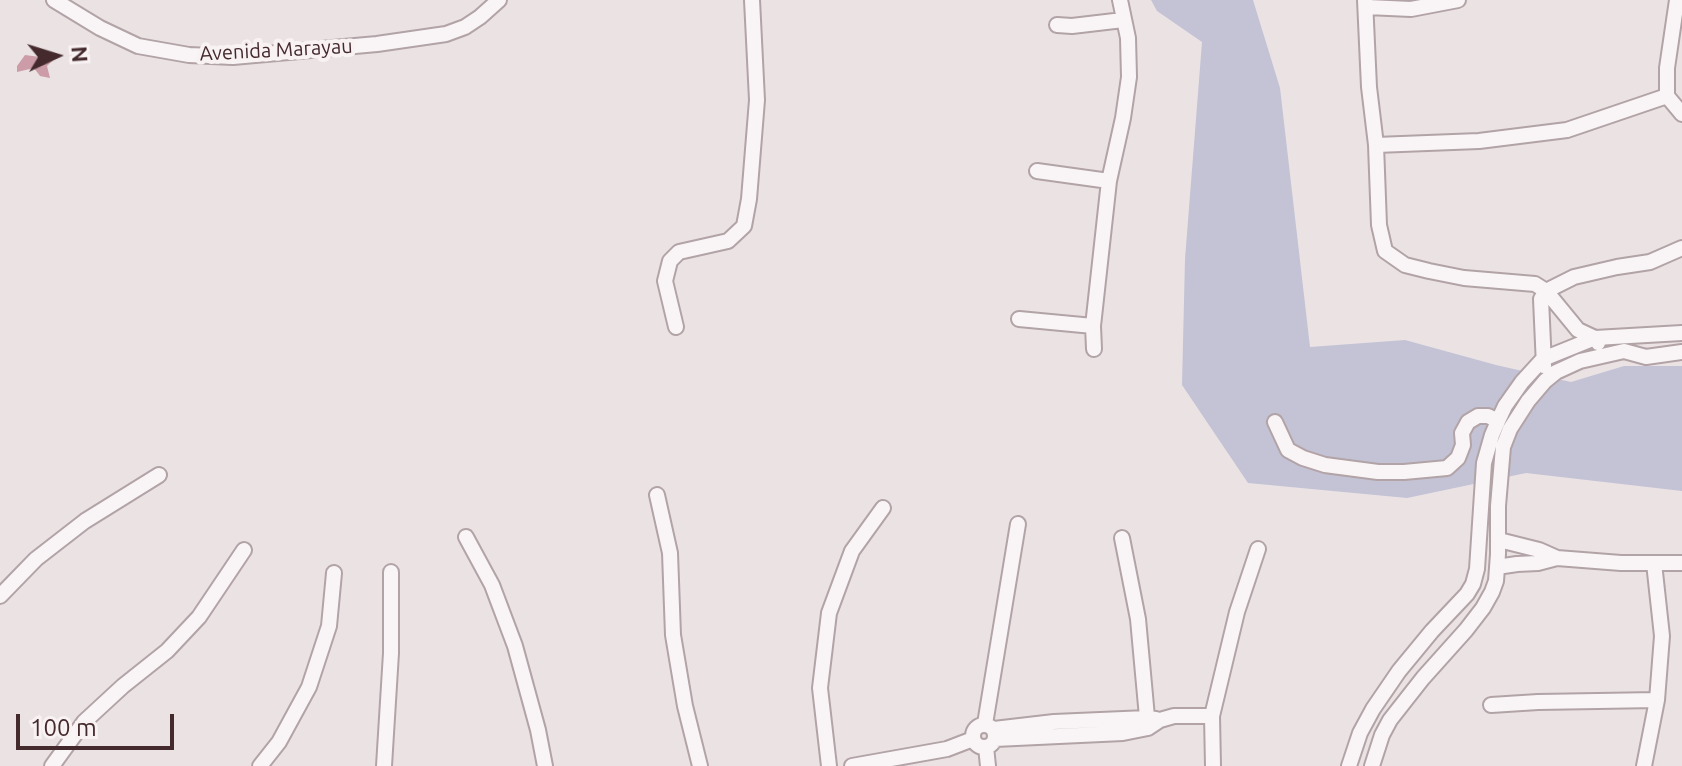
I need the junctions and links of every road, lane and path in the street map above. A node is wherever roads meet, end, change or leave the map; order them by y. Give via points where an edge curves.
1 (54, 0) edge
2 (499, 0) edge
3 (752, 0) edge
4 (1120, 0) edge
5 (1458, 0) edge
6 (1677, 0) edge
7 (1366, 4) edge
8 (1123, 20) junction
9 (1057, 25) dead end
10 (1667, 96) junction
11 (1682, 114) edge
12 (1376, 145) junction
13 (1037, 171) dead end
14 (1109, 181) junction
15 (1682, 248) edge
16 (1546, 291) junction
17 (1019, 319) dead end
18 (1093, 326) junction
19 (676, 327) dead end
20 (1682, 333) edge
21 (1595, 338) junction
22 (1094, 349) dead end
23 (1682, 352) edge
24 (1605, 354) junction
25 (1543, 359) junction
26 (1545, 381) junction
27 (1498, 421) junction
28 (1275, 422) dead end
29 (159, 475) dead end
30 (657, 495) dead end
31 (883, 508) dead end
32 (1018, 524) dead end
33 (466, 537) dead end
34 (1122, 538) dead end
35 (1499, 540) junction
36 (1258, 549) dead end
37 (244, 550) dead end
38 (1557, 558) junction
39 (1654, 563) junction
40 (1682, 563) edge
41 (1497, 567) junction
42 (391, 572) dead end
43 (334, 573) dead end
44 (0, 596) edge
45 (1424, 641) junction
46 (1438, 659) junction
47 (1406, 665) junction
48 (1423, 678) junction
49 (1657, 700) junction
50 (1491, 705) dead end
51 (1212, 716) junction
52 (1152, 722) junction
53 (987, 736) junction
54 (52, 766) edge
55 (260, 766) edge
56 (384, 766) edge
57 (545, 766) edge
58 (700, 766) edge
59 (829, 766) edge
60 (852, 766) edge
61 (988, 766) edge
62 (1213, 766) edge
63 (1349, 766) edge
64 (1372, 766) edge
65 (1644, 766) edge

1 - 2 street, Avenida Marayau via 138,46 233,57 446,34 465,27
3 - 19 street via 757,100 744,226 728,241 679,252 670,261 665,281
4 - 8 street
5 - 7 street via 1411,9
6 - 10 street
7 - 12 street
8 - 9 street
8 - 14 street via 1129,77
10 - 11 street
10 - 12 street via 1567,130 1479,141
12 - 16 street via 1379,225 1385,251 1394,259 1464,278 1535,284
13 - 14 street
14 - 18 street
15 - 16 street via 1650,262 1574,277
16 - 21 street via 1578,330
16 - 25 street via 1541,299
17 - 18 street
18 - 22 street
20 - 21 street
21 - 24 street
21 - 25 street
23 - 24 street via 1646,357 1624,351
24 - 26 street
25 - 26 street
25 - 27 street
26 - 35 street via 1516,418 1503,447
27 - 28 street via 1478,416 1468,422 1458,458 1447,468 1404,472 1338,467 1303,458 1288,450
27 - 45 street via 1484,463 1473,584
29 - 44 street via 85,521
30 - 58 street via 670,553 673,635
31 - 59 street via 852,551 829,613 820,688
32 - 53 street
33 - 57 street via 492,585 515,646
34 - 52 street
35 - 38 street
35 - 41 street
36 - 51 street
37 - 54 street via 199,617 84,722
38 - 39 street
38 - 41 street
39 - 40 street
39 - 49 street via 1662,636
41 - 46 street via 1483,608
42 - 56 street
43 - 55 street via 329,626 309,687
45 - 46 street
45 - 47 street
46 - 48 street
47 - 48 street
47 - 63 street via 1360,733
48 - 64 street via 1386,728
49 - 50 street
49 - 65 street
51 - 52 street
51 - 62 street
52 - 53 street via 1123,733
53 - 60 street via 947,749
53 - 61 street

